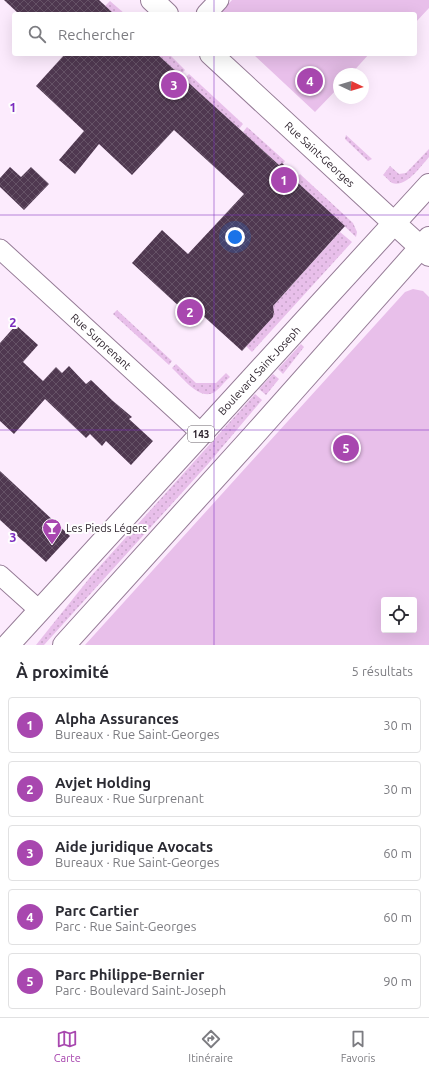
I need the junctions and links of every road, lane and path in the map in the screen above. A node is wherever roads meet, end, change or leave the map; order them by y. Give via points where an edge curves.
1 (152, 0) edge
2 (219, 0) edge
3 (165, 12) edge
4 (208, 12) edge
5 (213, 56) edge
6 (429, 185) edge
7 (394, 223) junction
8 (426, 247) edge
9 (0, 249) edge
10 (202, 434) junction
11 (0, 575) edge
12 (39, 610) junction
13 (8, 645) edge
14 (64, 645) edge

1 - 3 main road
2 - 4 street
5 - 7 main road, Rue Saint-Georges
6 - 7 main road, Boulevard Saint-Joseph / 143
7 - 8 main road, Rue Saint-Georges
7 - 10 main road, Boulevard Saint-Joseph / 143
8 - 14 main road
9 - 10 street, Rue Surprenant
10 - 12 main road, Boulevard Saint-Joseph / 143
11 - 12 street
12 - 13 main road, Boulevard Saint-Joseph / 143

